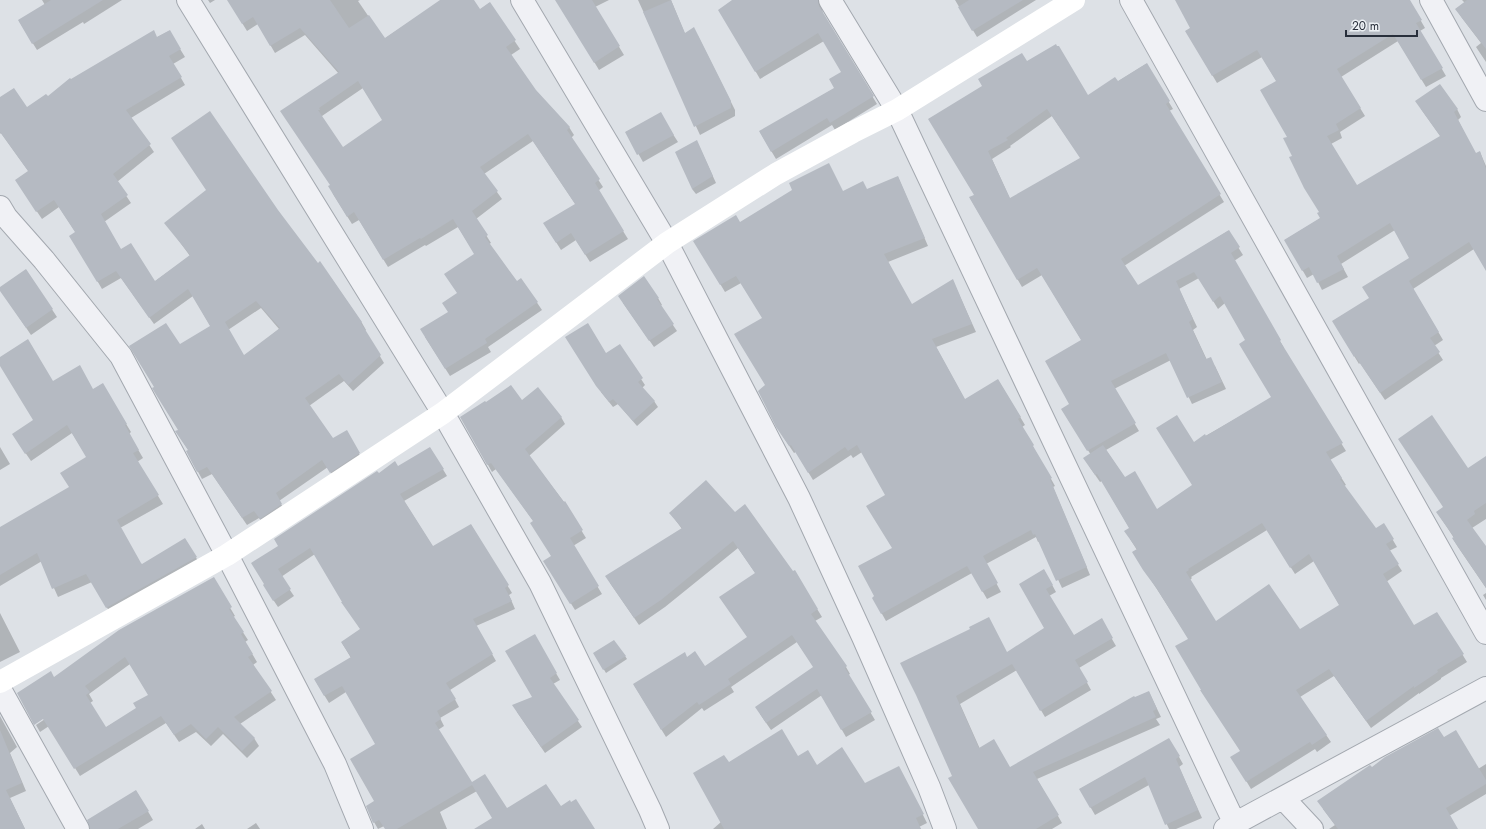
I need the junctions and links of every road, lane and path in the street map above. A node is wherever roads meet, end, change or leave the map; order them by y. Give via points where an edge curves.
1 (188, 0) edge
2 (522, 0) edge
3 (830, 0) edge
4 (1074, 0) edge
5 (1131, 0) edge
6 (1431, 0) edge
7 (1486, 100) edge
8 (897, 110) junction
9 (0, 207) edge
10 (667, 243) junction
11 (443, 413) junction
12 (227, 555) junction
13 (1486, 633) edge
14 (0, 682) edge
15 (1486, 688) edge
16 (0, 689) edge
17 (1283, 798) junction
18 (1230, 827) edge
19 (78, 829) edge
20 (362, 829) edge
21 (658, 829) edge
22 (944, 829) edge
23 (1312, 829) edge

1 - 11 street
2 - 10 street
3 - 8 street
4 - 8 street
5 - 13 street
6 - 7 street
8 - 10 street via 776,174
8 - 18 street
9 - 12 street via 121,356
10 - 11 street
10 - 22 street via 799,498 929,787
11 - 12 street
11 - 21 street via 540,583
12 - 14 street
12 - 20 street via 335,764
15 - 17 street
16 - 19 street
17 - 18 street
17 - 23 street

